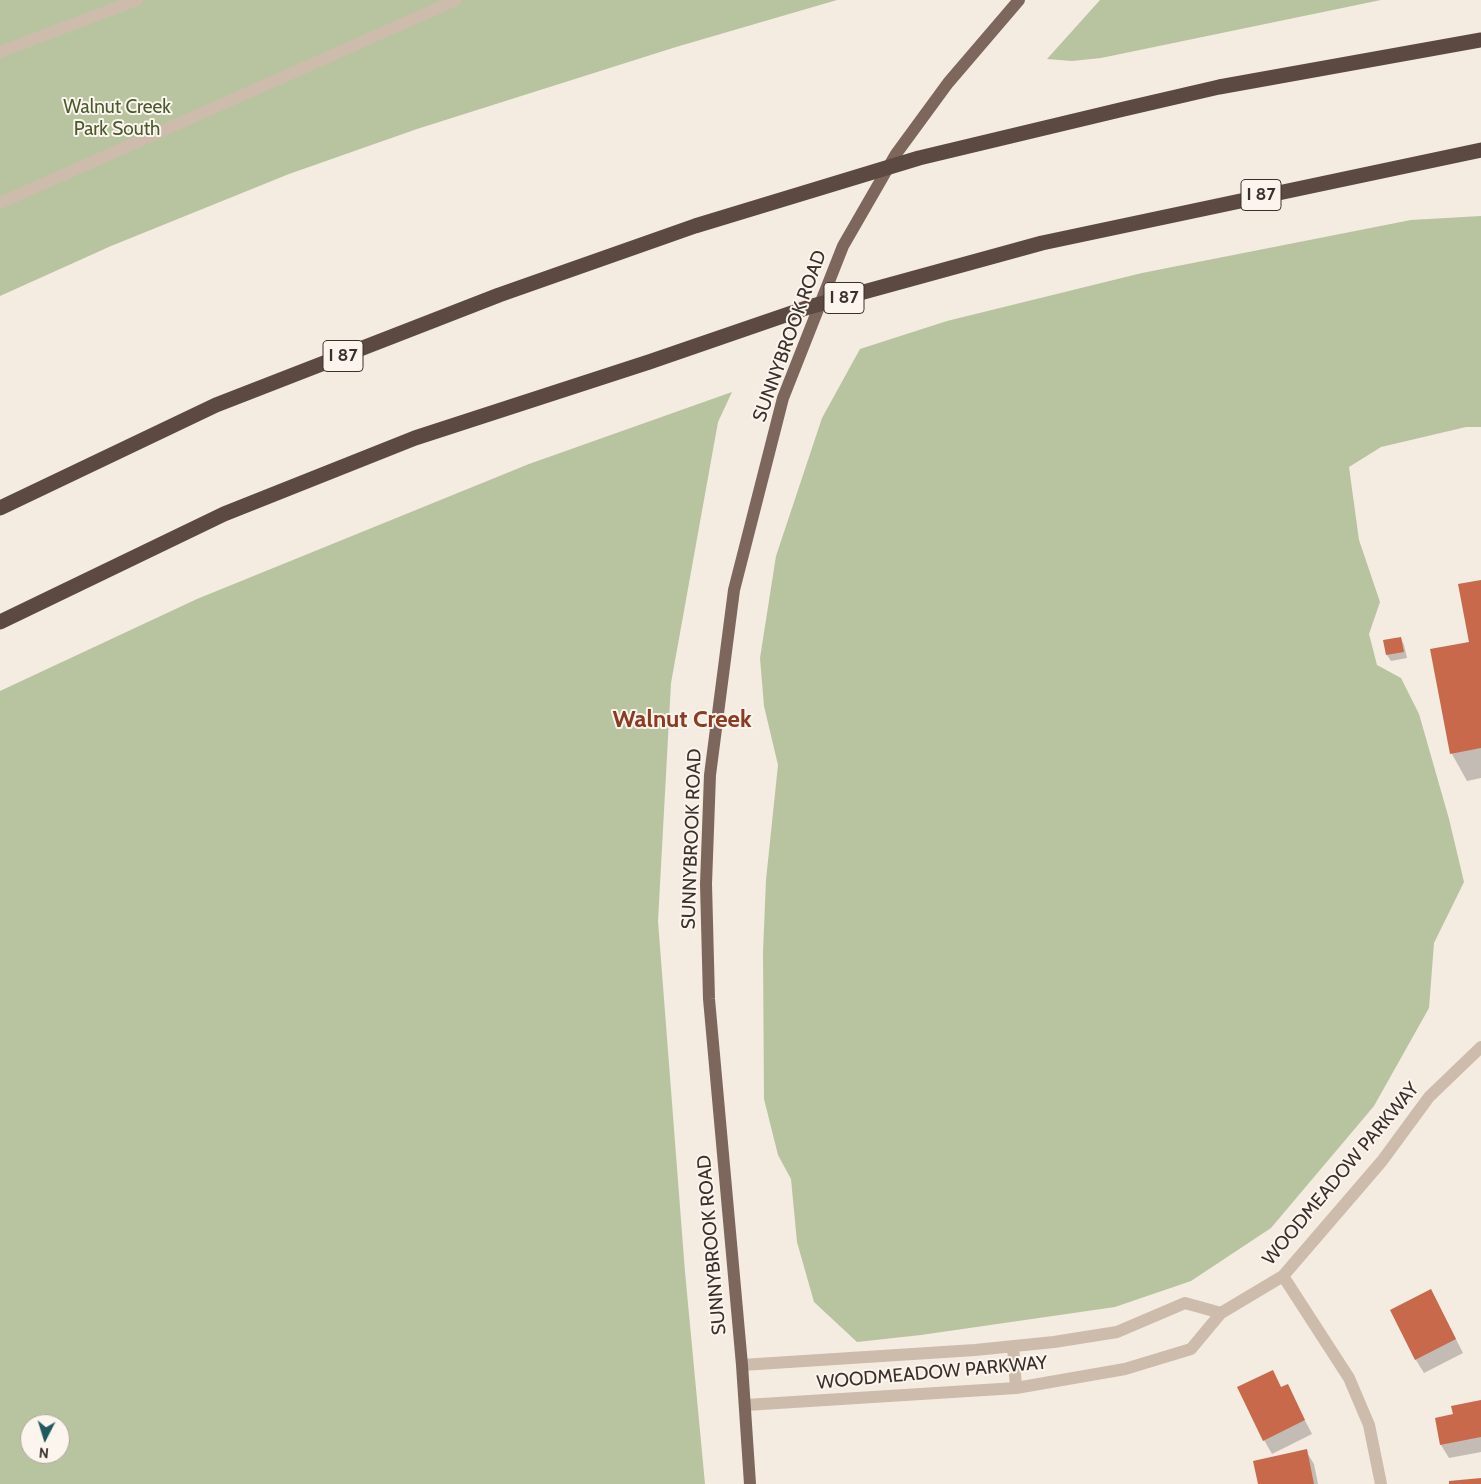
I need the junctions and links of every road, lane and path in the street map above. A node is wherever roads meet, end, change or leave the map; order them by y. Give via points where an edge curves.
1 (137, 0) edge
2 (455, 0) edge
3 (1019, 0) edge
4 (1481, 40) edge
5 (0, 52) edge
6 (1481, 150) edge
7 (0, 202) edge
8 (0, 508) edge
9 (0, 622) edge
10 (1481, 1047) edge
11 (1283, 1276) junction
12 (1221, 1313) junction
13 (1013, 1346) junction
14 (742, 1365) junction
15 (1016, 1388) junction
16 (746, 1405) junction
17 (750, 1484) edge
18 (1381, 1484) edge

1 - 5 street
2 - 7 street
3 - 14 main road, SUNNYBROOK ROAD via 948,83 896,154 843,246 783,398 734,590 710,775 706,884 709,1000
4 - 8 highway, I 87 via 1219,87 1124,109 919,158 695,226 500,295 216,405
6 - 9 highway, I 87 via 1042,243 810,307 415,438 224,514
10 - 11 street, WOODMEADOW PARKWAY via 1429,1097 1382,1161
11 - 12 street, WOODMEADOW PARKWAY
11 - 18 street via 1349,1378 1370,1425
12 - 13 street, WOODMEADOW PARKWAY via 1185,1303 1117,1332
12 - 15 street, WOODMEADOW PARKWAY via 1191,1349 1125,1369
13 - 14 street, WOODMEADOW PARKWAY
13 - 15 street
14 - 16 main road, SUNNYBROOK ROAD
15 - 16 street, WOODMEADOW PARKWAY
16 - 17 main road, SUNNYBROOK ROAD

